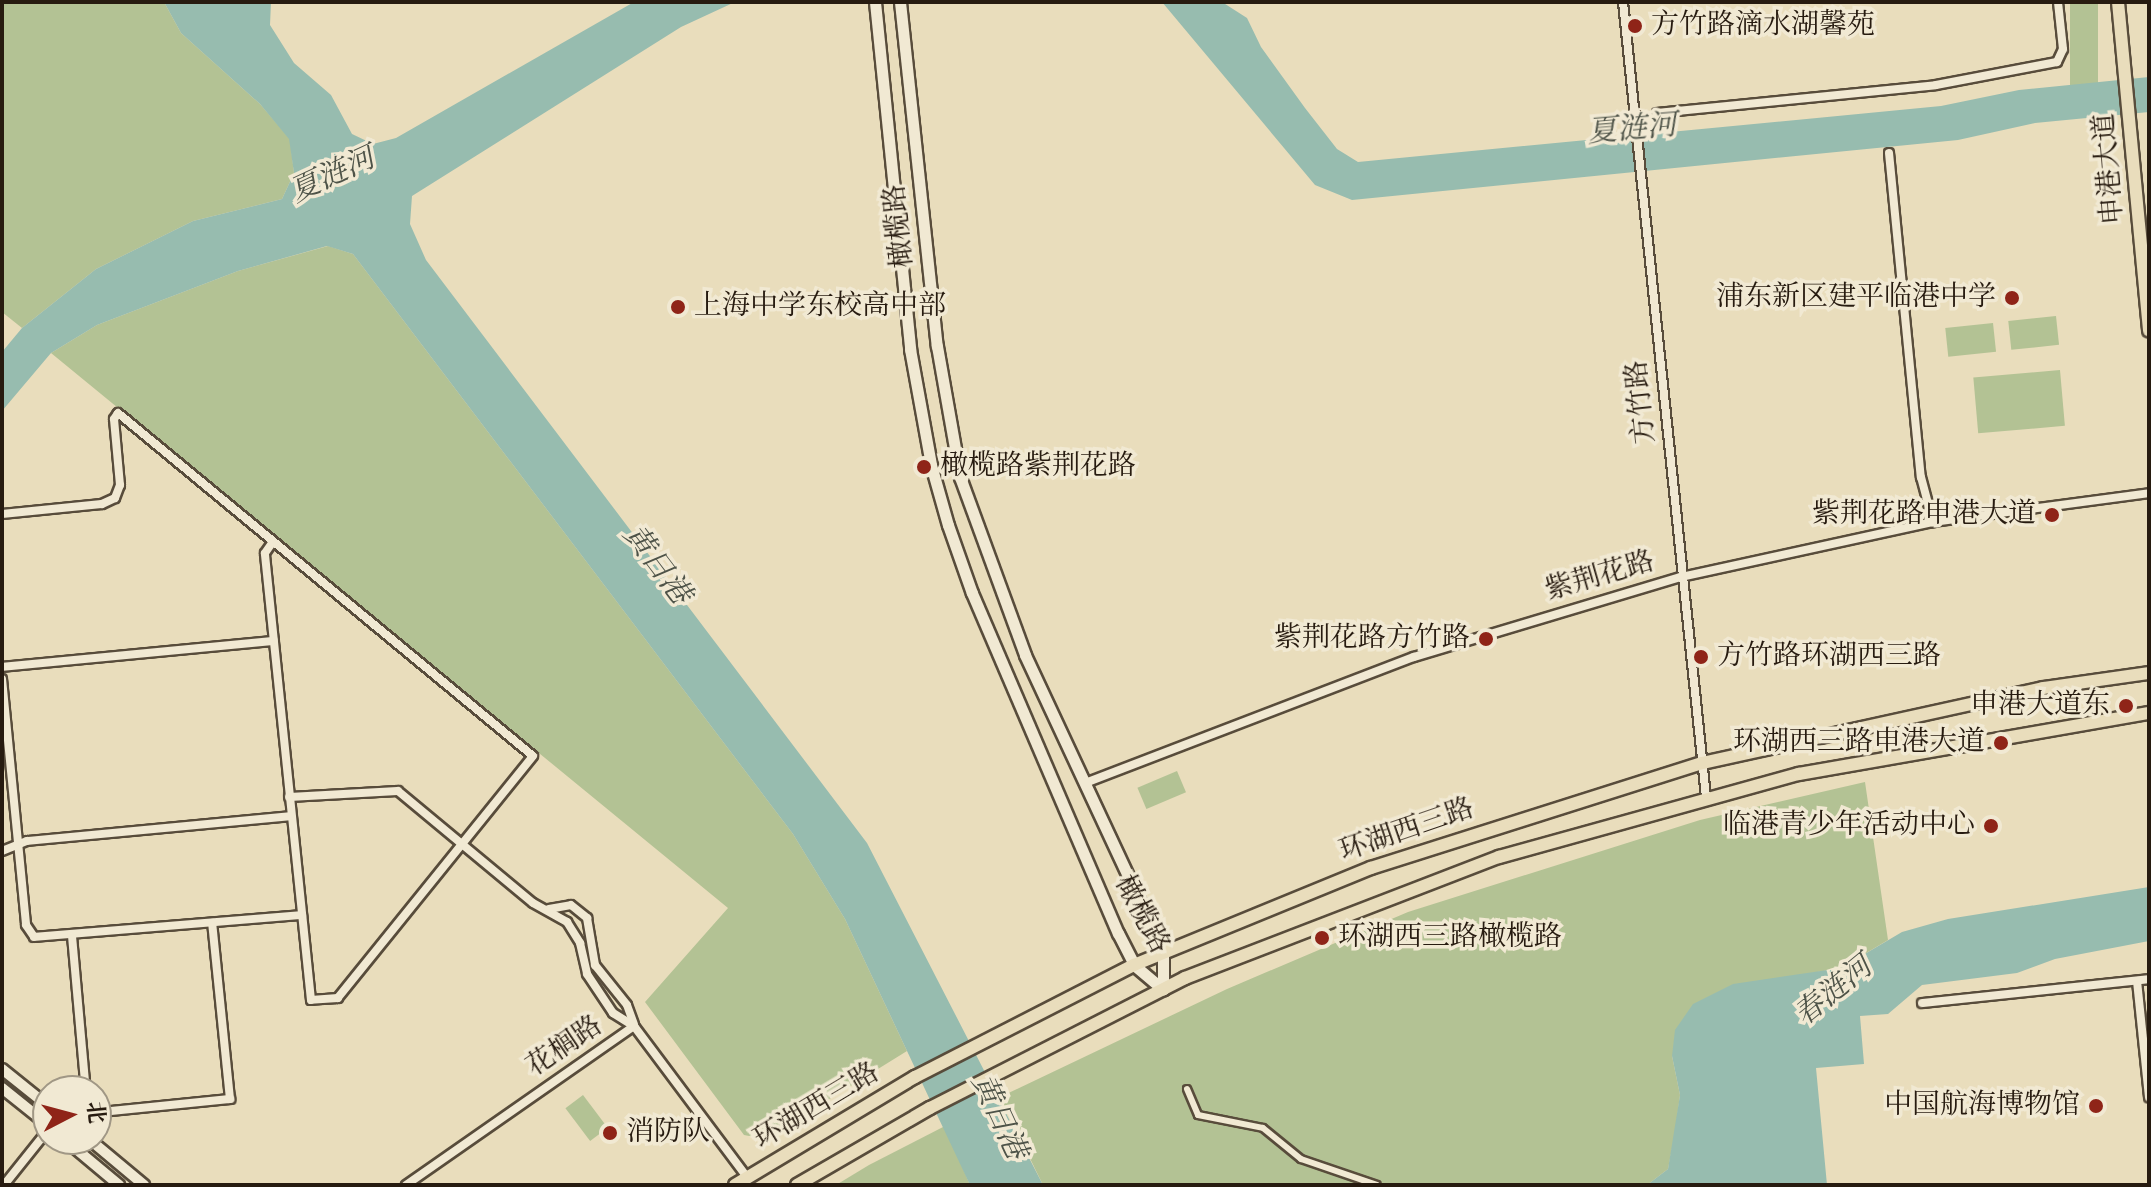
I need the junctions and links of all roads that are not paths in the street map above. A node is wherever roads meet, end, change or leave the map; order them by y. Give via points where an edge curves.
1 (875, 2) edge
2 (900, 2) edge
3 (1623, 2) edge
4 (2058, 2) edge
5 (2118, 2) edge
6 (1657, 113) dead end
7 (1889, 153) dead end
8 (2149, 331) edge
9 (2149, 493) edge
10 (2, 514) edge
11 (1933, 522) junction
12 (272, 543) junction
13 (1681, 577) junction
14 (274, 641) junction
15 (2, 667) edge
16 (2149, 673) edge
17 (2, 679) edge
18 (2149, 713) edge
19 (1702, 763) junction
20 (1085, 783) junction
21 (289, 797) junction
22 (1706, 797) junction
23 (291, 816) junction
24 (463, 843) junction
25 (19, 845) junction
26 (2, 851) edge
27 (549, 909) junction
28 (302, 915) junction
29 (212, 923) junction
30 (72, 936) junction
31 (1163, 951) junction
32 (1134, 965) junction
33 (2149, 979) edge
34 (2137, 981) junction
35 (1163, 989) junction
36 (1922, 1003) dead end
37 (634, 1026) junction
38 (2, 1069) edge
39 (84, 1075) edge
40 (2, 1088) edge
41 (1187, 1089) dead end
42 (32, 1093) edge
43 (2149, 1097) edge
44 (112, 1111) edge
45 (32, 1114) edge
46 (32, 1149) edge
47 (83, 1155) edge
48 (108, 1155) edge
49 (747, 1177) junction
50 (4, 1185) edge
51 (119, 1185) edge
52 (144, 1185) edge
53 (406, 1185) edge
54 (735, 1185) edge
55 (797, 1185) edge
56 (1377, 1185) edge

1 - 32 main road, 橄榄路 via 910,349 931,465 972,593
2 - 20 main road, 橄榄路 via 937,346 960,477 997,586
3 - 13 street, 方竹路
4 - 6 street via 2063,49 2057,62 1923,87
5 - 8 main road, 申港大道
7 - 11 street via 1921,477
9 - 11 street, 紫荆花路
10 - 12 street via 102,504 115,498 120,485 114,419 118,413
11 - 13 street, 紫荆花路
12 - 14 street via 265,553
12 - 24 street via 533,756
13 - 19 street, 方竹路
13 - 20 street, 紫荆花路 via 1414,657
14 - 15 street
14 - 21 street
16 - 19 main road, 环湖西三路 via 2043,688
17 - 25 street
18 - 22 main road, 环湖西三路 via 1906,751
19 - 22 street, 方竹路
19 - 31 main road, 环湖西三路 via 1371,868
20 - 31 main road, 橄榄路
21 - 23 street
21 - 24 street via 390,788
22 - 35 main road, 环湖西三路 via 1471,867 1343,913
23 - 25 street
23 - 28 street
24 - 27 street via 533,903
24 - 28 street via 338,998 311,1000
25 - 26 street
25 - 30 street via 29,933 40,939
27 - 37 street via 575,930 587,974 613,1013
27 - 37 street via 571,905 587,918 595,965 627,1005
28 - 29 street
29 - 30 street
29 - 44 street via 230,1099
30 - 39 street
31 - 32 main road, 环湖西三路
31 - 35 main road, 橄榄路
32 - 35 main road, 橄榄路
32 - 49 main road, 环湖西三路 via 915,1077
33 - 34 street
34 - 36 street
34 - 43 street
35 - 55 main road, 环湖西三路 via 930,1108
37 - 49 street, 花榈路
37 - 53 street, 花榈路
38 - 42 street
40 - 45 street
41 - 56 street via 1198,1115 1263,1128 1301,1159
46 - 50 street
47 - 51 street
48 - 52 street
49 - 54 main road, 环湖西三路

